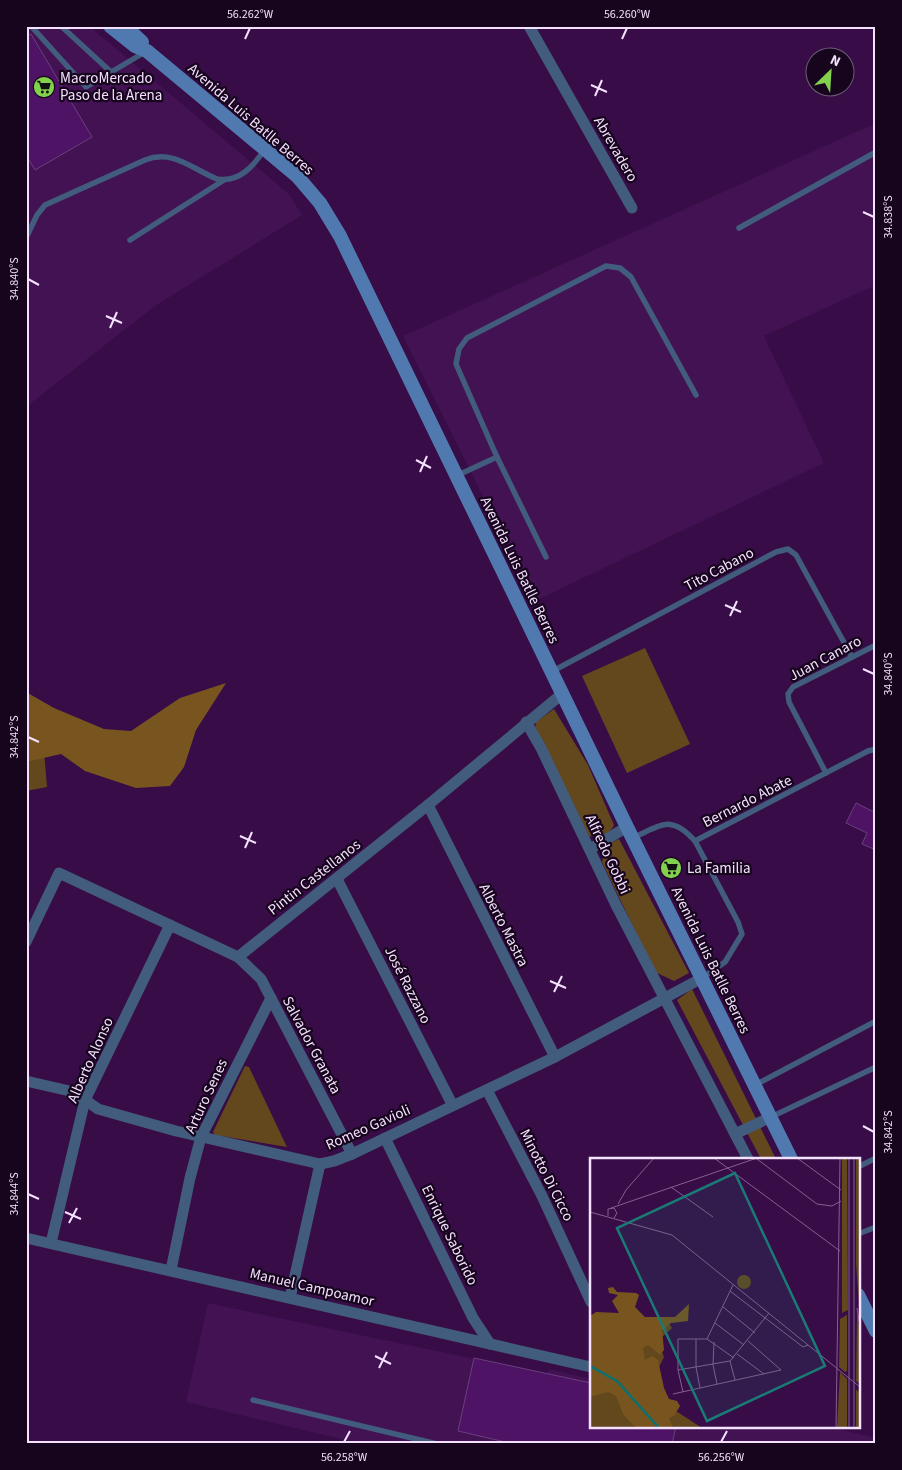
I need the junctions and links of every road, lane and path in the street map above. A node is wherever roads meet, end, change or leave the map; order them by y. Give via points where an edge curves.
1 (61, 26) edge
2 (110, 26) edge
3 (126, 26) edge
4 (529, 26) edge
5 (28, 27) edge
6 (147, 51) junction
7 (111, 72) junction
8 (266, 149) junction
9 (876, 152) edge
10 (224, 180) junction
11 (632, 208) dead end
12 (739, 228) dead end
13 (26, 238) edge
14 (130, 240) dead end
15 (696, 395) dead end
16 (497, 456) junction
17 (456, 476) junction
18 (546, 556) dead end
19 (876, 645) edge
20 (852, 657) junction
21 (552, 672) junction
22 (562, 694) junction
23 (526, 722) junction
24 (876, 749) edge
25 (826, 773) junction
26 (428, 805) junction
27 (630, 833) junction
28 (695, 841) junction
29 (590, 849) junction
30 (337, 879) junction
31 (170, 925) junction
32 (26, 942) edge
33 (238, 957) junction
34 (702, 978) junction
35 (271, 998) junction
36 (665, 998) junction
37 (876, 1021) edge
38 (555, 1057) junction
39 (876, 1066) edge
40 (26, 1081) edge
41 (755, 1085) junction
42 (487, 1090) junction
43 (85, 1100) junction
44 (452, 1104) junction
45 (771, 1116) junction
46 (735, 1134) junction
47 (201, 1137) junction
48 (385, 1138) junction
49 (352, 1154) junction
50 (747, 1158) edge
51 (791, 1158) edge
52 (876, 1158) edge
53 (320, 1164) junction
54 (860, 1166) edge
55 (876, 1227) edge
56 (860, 1233) edge
57 (26, 1238) edge
58 (51, 1243) junction
59 (171, 1270) junction
60 (290, 1298) junction
61 (860, 1299) edge
62 (590, 1300) edge
63 (876, 1331) edge
64 (490, 1344) junction
65 (590, 1367) edge
66 (253, 1400) dead end
67 (437, 1444) edge

1 - 7 lane
2 - 6 main road, Avenida Luis Batlle Berres via 134,46
3 - 6 main road, Avenida Luis Batlle Berres
4 - 11 street, Abrevadero
5 - 7 lane via 86,87
6 - 7 lane
6 - 8 main road, Avenida Luis Batlle Berres
8 - 10 lane via 246,172
8 - 17 main road, Avenida Luis Batlle Berres via 297,176 320,203 340,236
9 - 12 lane
10 - 13 lane via 206,175 177,159 156,155 45,205
10 - 14 lane
15 - 16 lane via 631,276 620,268 606,266 467,338 459,349 456,364
16 - 17 lane
16 - 18 lane
17 - 21 main road, Avenida Luis Batlle Berres
19 - 20 lane, Juan Canaro
20 - 21 lane, Tito Cabano via 796,555 788,549 776,552
20 - 25 lane, Juan Canaro via 793,688 788,694 789,702
21 - 22 main road, Avenida Luis Batlle Berres
22 - 23 street, Pintin Castellanos
22 - 27 main road, Avenida Luis Batlle Berres
23 - 26 street, Pintin Castellanos
23 - 29 street, Alfredo Gobbi
24 - 25 lane, Bernardo Abate
25 - 28 lane, Bernardo Abate
26 - 30 street, Pintin Castellanos
26 - 38 street, Alberto Mastra
27 - 28 lane, Bernardo Abate via 666,823 683,828
27 - 29 street
27 - 34 main road, Avenida Luis Batlle Berres
28 - 34 lane via 742,934 725,962
29 - 36 street, Alfredo Gobbi
30 - 33 street, Pintin Castellanos
30 - 44 street, José Razzano
31 - 32 street via 59,872
31 - 33 street
31 - 43 street, Alberto Alonso
33 - 35 street, Salvador Granata via 258,975
34 - 36 street, Romeo Gavioli
34 - 41 main road, Avenida Luis Batlle Berres
35 - 47 street, Arturo Senes
35 - 49 street, Salvador Granata
36 - 38 street, Romeo Gavioli
36 - 46 street, Alfredo Gobbi
37 - 41 lane
38 - 42 street, Romeo Gavioli
39 - 45 lane
40 - 43 street, Romeo Gavioli via 74,1092
41 - 45 main road, Avenida Luis Batlle Berres
42 - 44 street, Romeo Gavioli
42 - 62 street, Minotto Di Cicco via 542,1196
43 - 47 street, Romeo Gavioli via 98,1109
43 - 58 street, Alberto Alonso
44 - 48 street, Romeo Gavioli
45 - 46 street
45 - 51 main road, Avenida Luis Batlle Berres
46 - 50 street, Alfredo Gobbi
47 - 53 street, Romeo Gavioli
47 - 59 street, Arturo Senes
48 - 49 street, Romeo Gavioli
48 - 64 street, Enrique Saborido via 473,1318
49 - 53 street, Romeo Gavioli
52 - 54 lane
53 - 60 street
55 - 56 lane
57 - 58 street, Manuel Campoamor
58 - 59 street, Manuel Campoamor
59 - 60 street, Manuel Campoamor
60 - 64 street, Manuel Campoamor
61 - 63 main road
64 - 65 street, Manuel Campoamor
66 - 67 lane

